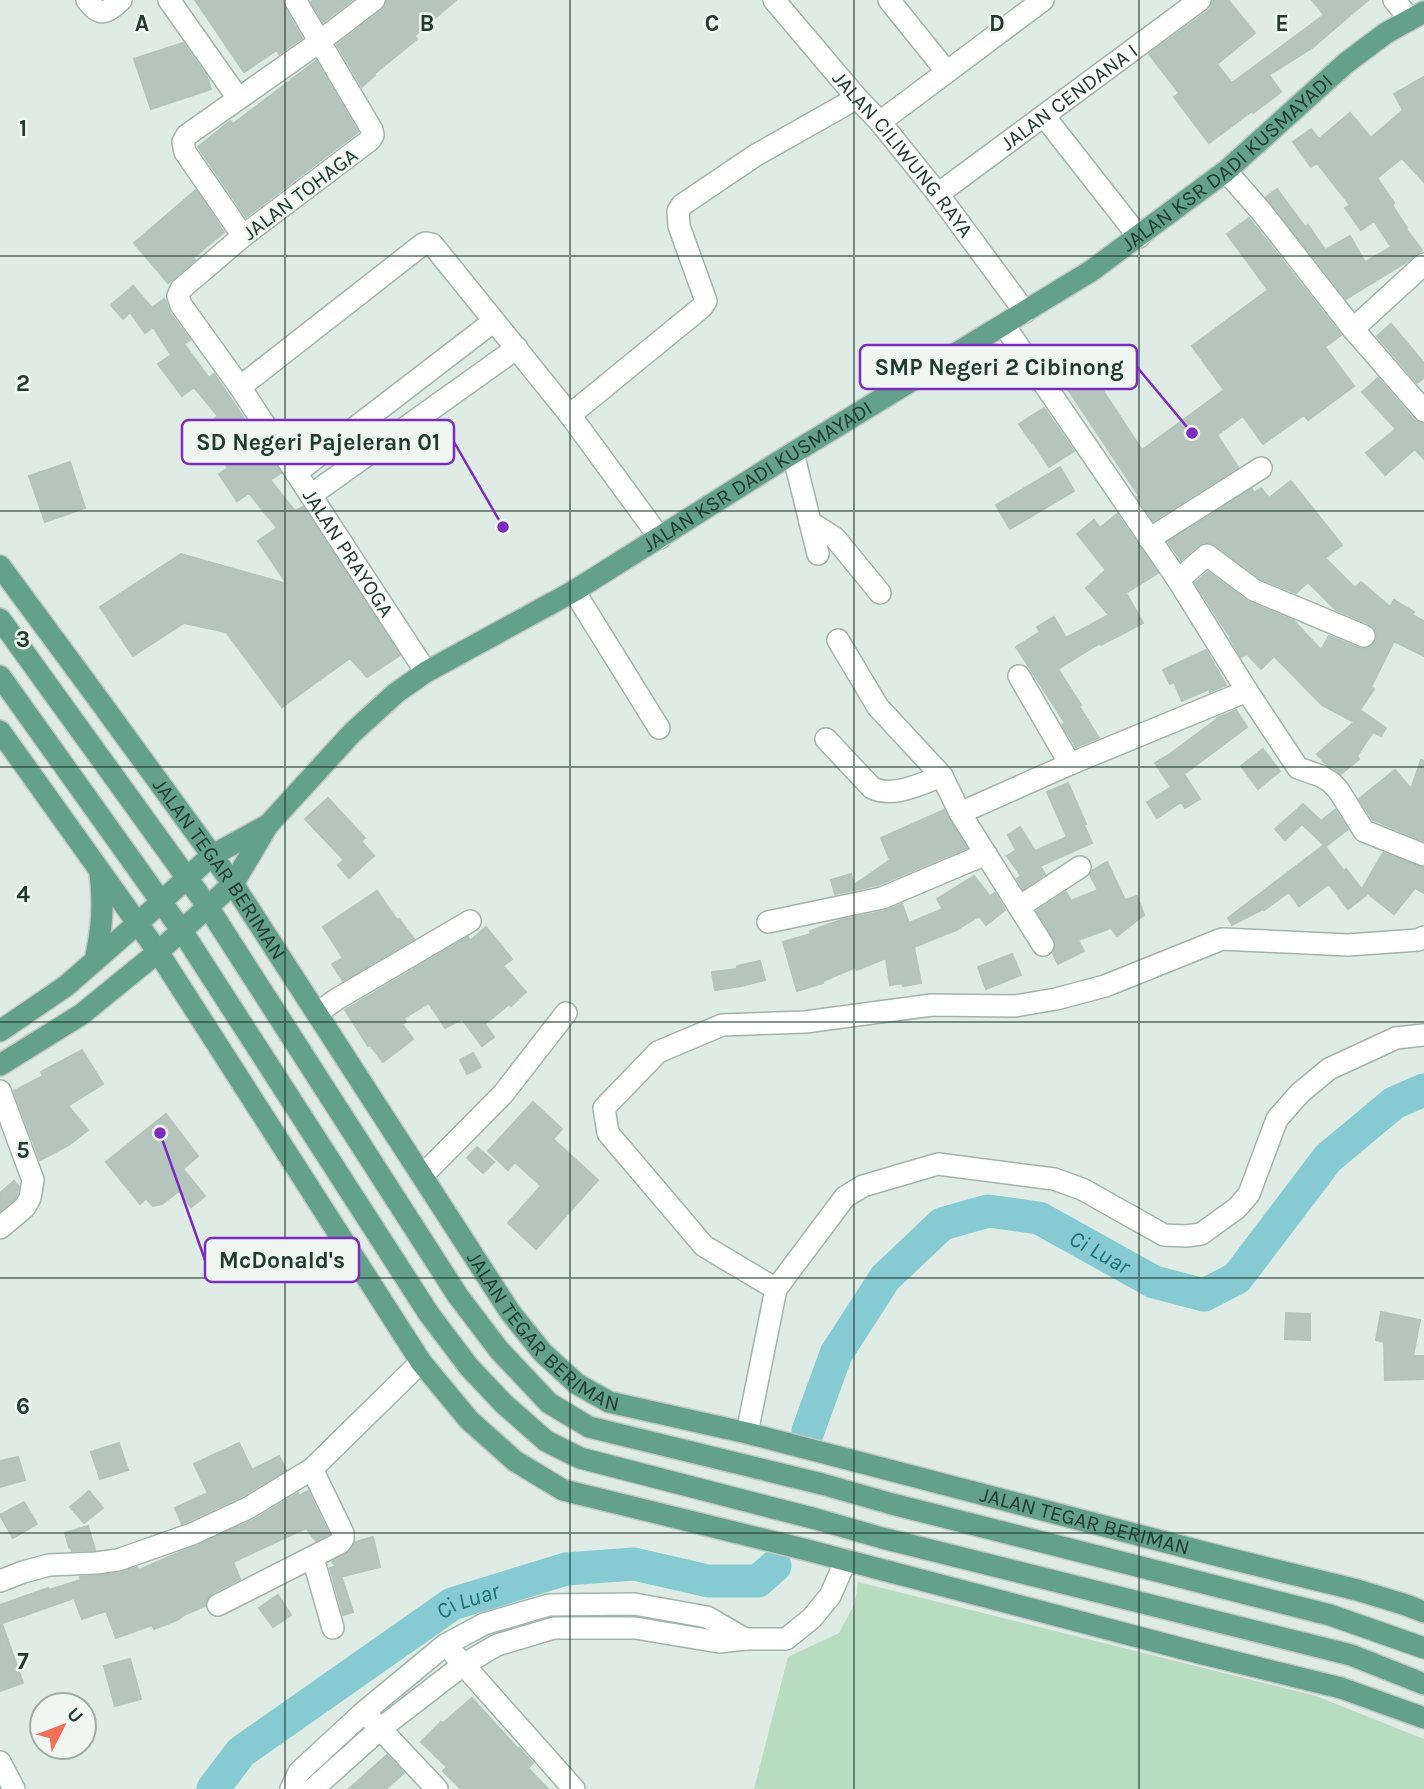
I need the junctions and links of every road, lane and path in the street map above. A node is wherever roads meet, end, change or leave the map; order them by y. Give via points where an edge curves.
1 (87, 0) edge
2 (121, 0) edge
3 (169, 0) edge
4 (295, 0) edge
5 (374, 0) edge
6 (774, 0) edge
7 (889, 0) edge
8 (1043, 0) edge
9 (1200, 0) edge
10 (1394, 0) edge
11 (1417, 15) edge
12 (320, 41) junction
13 (947, 72) junction
14 (857, 98) junction
15 (239, 99) junction
16 (1044, 116) junction
17 (880, 122) junction
18 (1226, 171) junction
19 (938, 194) junction
20 (243, 236) junction
21 (1139, 237) junction
22 (1424, 264) edge
23 (178, 296) joint
24 (1025, 312) junction
25 (494, 321) junction
26 (1004, 325) junction
27 (1353, 329) junction
28 (517, 348) junction
29 (240, 387) junction
30 (1424, 411) edge
31 (570, 415) junction
32 (793, 453) junction
33 (1261, 468) dead end
34 (296, 473) junction
35 (311, 495) junction
36 (810, 522) junction
37 (660, 538) junction
38 (1149, 539) junction
39 (818, 554) dead end
40 (0, 566) edge
41 (1178, 580) junction
42 (574, 591) junction
43 (880, 593) dead end
44 (0, 619) edge
45 (1364, 636) dead end
46 (838, 640) dead end
47 (426, 672) junction
48 (0, 676) edge
49 (1019, 676) dead end
50 (1247, 691) junction
51 (659, 727) dead end
52 (0, 731) edge
53 (826, 739) dead end
54 (1070, 764) junction
55 (942, 776) junction
56 (960, 813) junction
57 (268, 825) junction
58 (986, 854) junction
59 (1424, 855) edge
60 (211, 856) junction
61 (1080, 867) dead end
62 (100, 871) junction
63 (188, 878) junction
64 (233, 884) junction
65 (161, 902) junction
66 (208, 907) junction
67 (1019, 907) junction
68 (470, 921) dead end
69 (768, 922) dead end
70 (138, 923) junction
71 (182, 931) junction
72 (1424, 937) edge
73 (1043, 944) dead end
74 (158, 952) junction
75 (95, 961) junction
76 (317, 1013) junction
77 (566, 1013) dead end
78 (0, 1031) edge
79 (1424, 1035) edge
80 (0, 1065) edge
81 (0, 1091) edge
82 (422, 1176) junction
83 (0, 1228) edge
84 (776, 1289) junction
85 (421, 1362) junction
86 (747, 1433) junction
87 (312, 1469) junction
88 (892, 1504) junction
89 (882, 1538) junction
90 (1219, 1556) junction
91 (313, 1558) junction
92 (846, 1560) junction
93 (1178, 1577) junction
94 (0, 1581) edge
95 (218, 1605) dead end
96 (1424, 1612) edge
97 (1225, 1625) junction
98 (332, 1628) dead end
99 (745, 1639) junction
100 (446, 1645) junction
101 (1424, 1648) edge
102 (1199, 1653) junction
103 (463, 1665) junction
104 (1424, 1684) edge
105 (363, 1712) junction
106 (1424, 1718) edge
107 (380, 1728) junction
108 (0, 1762) edge
109 (295, 1781) edge
110 (14, 1789) edge
111 (313, 1789) edge
112 (437, 1789) edge
113 (574, 1789) edge

1 - 2 street via 99,12 106,12
3 - 15 street
4 - 12 street
5 - 12 street
6 - 14 street, JALAN CILIWUNG RAYA
7 - 13 street
8 - 13 street
9 - 16 street, JALAN CENDANA I
10 - 11 street
11 - 18 main road, JALAN KSR DADI KUSMAYADI via 1346,63
12 - 15 street
12 - 20 street, JALAN TOHAGA via 373,135
13 - 17 street
14 - 17 street, JALAN CILIWUNG RAYA
14 - 31 street via 756,155 682,205 679,226 706,301
15 - 20 street via 183,142 185,152
16 - 19 street, JALAN CENDANA I
16 - 21 street
17 - 19 street, JALAN CILIWUNG RAYA
18 - 21 main road, JALAN KSR DADI KUSMAYADI
18 - 27 street
19 - 24 street, JALAN CILIWUNG RAYA
20 - 23 street, JALAN TOHAGA
21 - 24 main road, JALAN KSR DADI KUSMAYADI
22 - 27 street
23 - 29 street, JALAN PRAYOGA
24 - 26 main road, JALAN KSR DADI KUSMAYADI
25 - 28 street
25 - 29 street via 437,249 426,243
25 - 34 street
26 - 32 main road, JALAN KSR DADI KUSMAYADI
26 - 38 street
27 - 30 street
28 - 31 street
28 - 35 street
29 - 34 street, JALAN PRAYOGA
31 - 37 street
32 - 36 street
32 - 37 main road, JALAN KSR DADI KUSMAYADI
33 - 38 street
34 - 35 street, JALAN PRAYOGA
35 - 47 street, JALAN PRAYOGA
36 - 39 street
36 - 43 street via 835,538
37 - 42 main road, JALAN KSR DADI KUSMAYADI
38 - 41 street
40 - 60 main road, JALAN TEGAR BERIMAN
41 - 45 street via 1207,555 1254,590
41 - 50 street
42 - 47 main road, JALAN KSR DADI KUSMAYADI
42 - 51 street
44 - 63 main road, JALAN TEGAR BERIMAN
46 - 55 street via 878,707
47 - 57 main road, JALAN KSR DADI KUSMAYADI via 396,692 352,733
48 - 65 main road
49 - 54 street
50 - 54 street
50 - 59 street via 1298,768 1332,783 1364,831
52 - 62 main road
53 - 55 street via 879,791 908,789
54 - 56 street
55 - 56 street
56 - 58 street
57 - 60 main road, JALAN KSR DADI KUSMAYADI
57 - 64 main road, JALAN KSR DADI KUSMAYADI
58 - 67 street
58 - 69 street via 882,898
60 - 63 main road, JALAN KSR DADI KUSMAYADI
60 - 64 main road, JALAN TEGAR BERIMAN
61 - 67 street
62 - 70 main road
62 - 75 main road via 103,917
63 - 65 main road, JALAN KSR DADI KUSMAYADI
63 - 66 main road, JALAN TEGAR BERIMAN
64 - 66 main road, JALAN KSR DADI KUSMAYADI
64 - 76 main road, JALAN TEGAR BERIMAN
65 - 70 main road, JALAN KSR DADI KUSMAYADI
65 - 71 main road
66 - 71 main road, JALAN KSR DADI KUSMAYADI
66 - 88 main road, JALAN TEGAR BERIMAN via 458,1296 499,1350 549,1403 589,1427
67 - 73 street
68 - 76 street
70 - 74 main road
70 - 75 main road, JALAN KSR DADI KUSMAYADI
71 - 74 main road, JALAN KSR DADI KUSMAYADI
71 - 89 main road via 429,1314 469,1367 537,1434 580,1458
72 - 84 street via 1348,945 1222,939 1105,986 1056,999 1015,1006 932,1005 805,1022 722,1025 658,1052 604,1108 608,1133 704,1247
74 - 80 main road, JALAN KSR DADI KUSMAYADI via 74,1020
74 - 85 main road
75 - 78 main road, JALAN KSR DADI KUSMAYADI
76 - 82 main road, JALAN TEGAR BERIMAN
77 - 82 street via 503,1094
79 - 84 street via 1396,1038 1329,1069 1300,1093 1277,1119 1249,1194 1201,1234 1164,1235 1082,1189 1054,1179 938,1164 863,1186 845,1198
81 - 83 street via 33,1180 25,1207
82 - 86 main road, JALAN TEGAR BERIMAN via 510,1312 543,1353 577,1384 610,1402
84 - 86 street
85 - 87 street
85 - 92 main road via 469,1420 515,1461 564,1490
86 - 90 main road, JALAN TEGAR BERIMAN
87 - 91 street via 344,1533 340,1543
87 - 94 street via 248,1508 192,1534 118,1560 49,1565
88 - 89 main road
88 - 93 main road, JALAN TEGAR BERIMAN
89 - 97 main road
90 - 93 main road
90 - 96 main road, JALAN TEGAR BERIMAN via 1357,1590
91 - 95 street
91 - 98 street
92 - 99 street via 830,1597 786,1639
92 - 102 main road
93 - 101 main road, JALAN TEGAR BERIMAN via 1330,1615
97 - 102 main road
97 - 104 main road via 1351,1656
99 - 100 street via 707,1617 634,1604 549,1605 484,1624
99 - 103 street via 719,1642 635,1628 554,1628 498,1645
100 - 103 street
100 - 105 street
102 - 106 main road via 1341,1688
103 - 107 street
103 - 113 street
105 - 107 street
105 - 109 street
107 - 111 street
107 - 112 street
108 - 110 street
109 - 111 street

